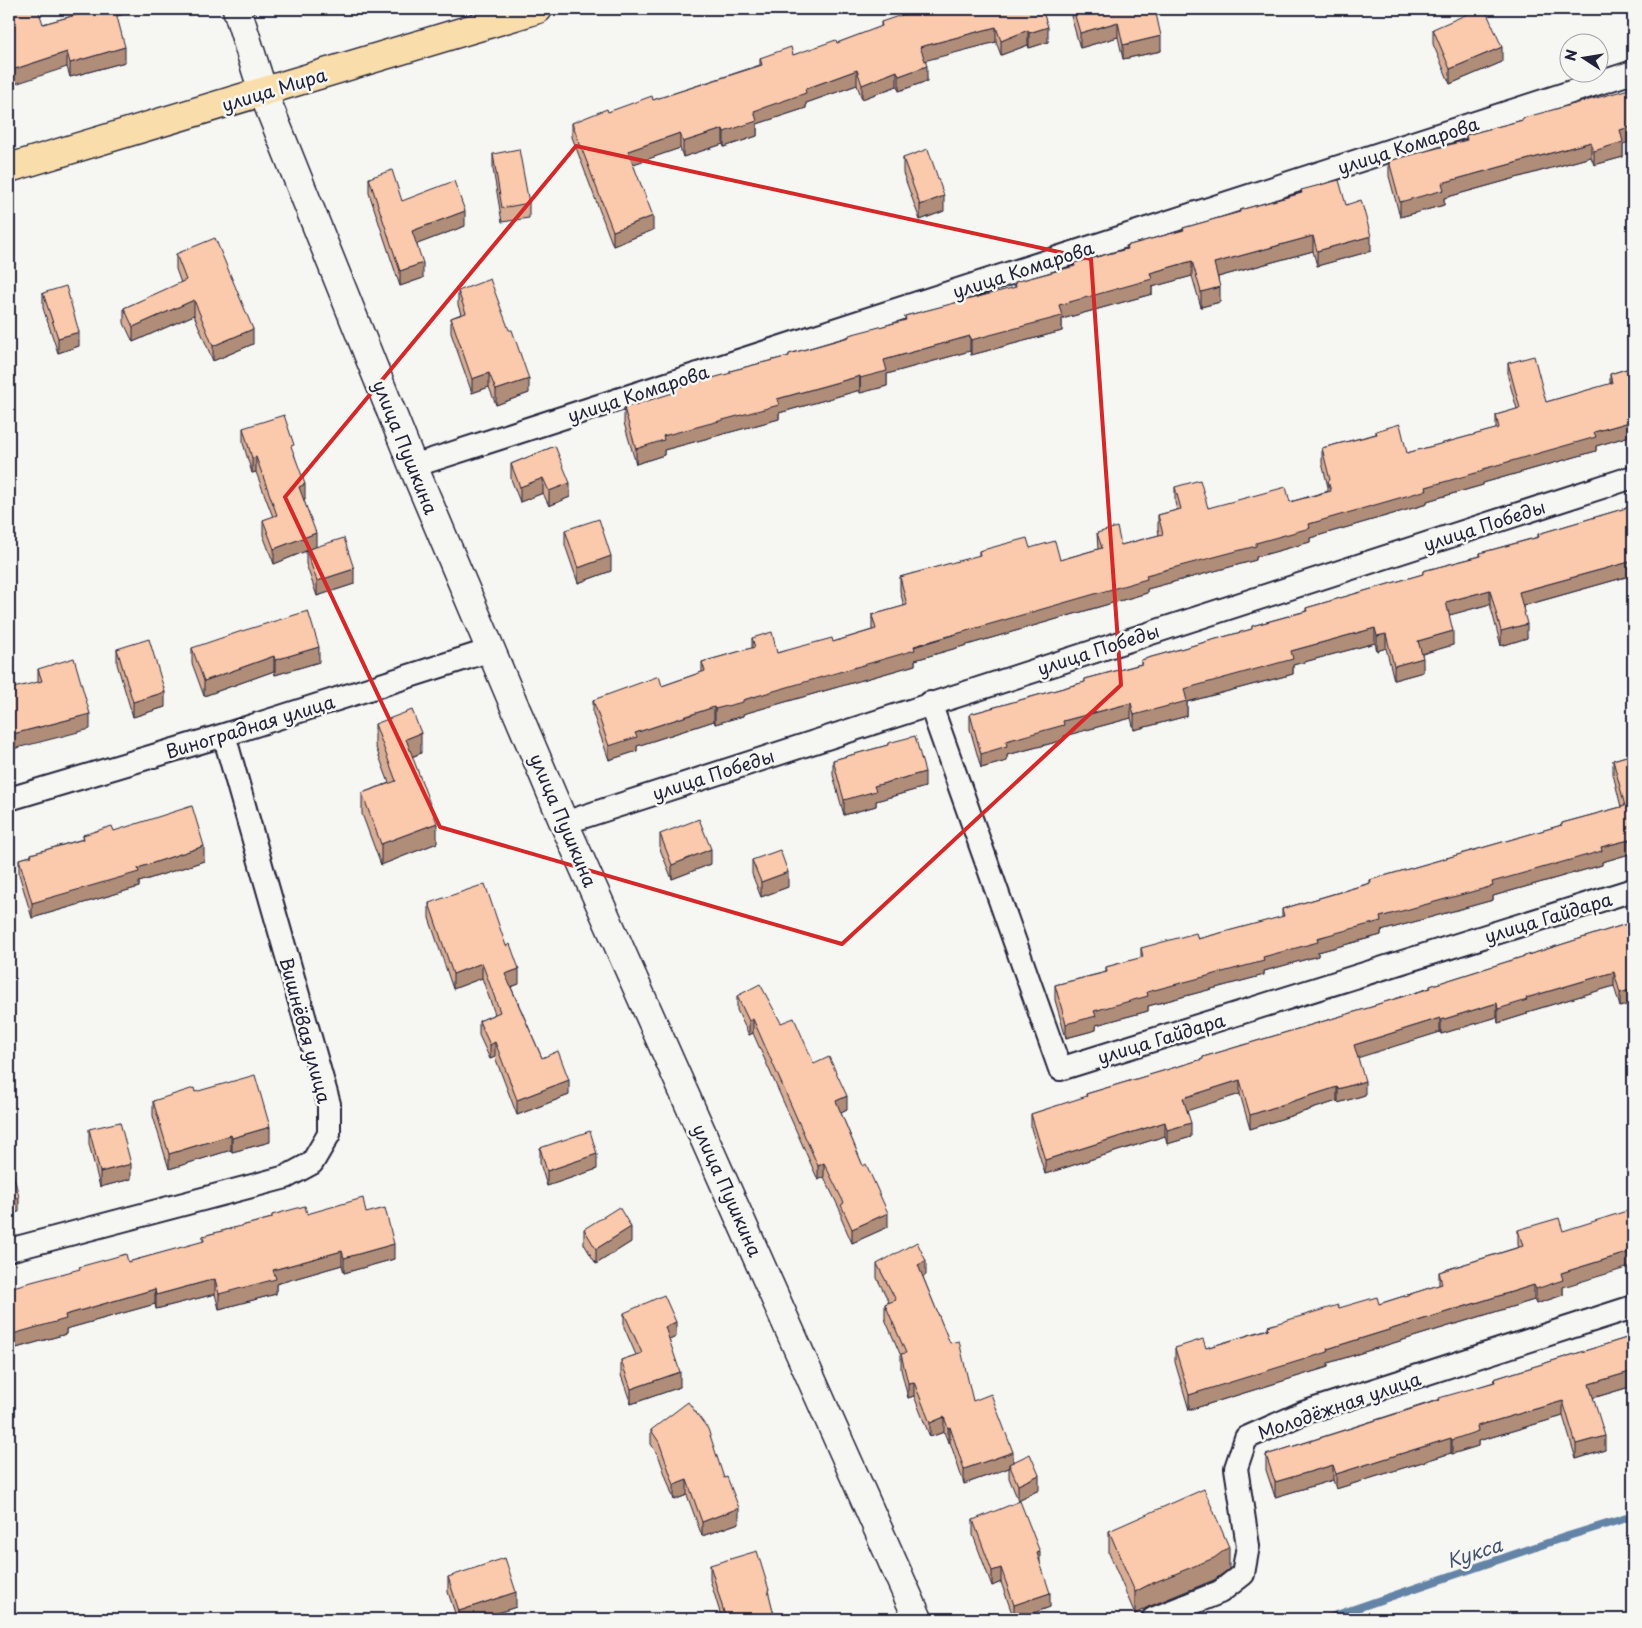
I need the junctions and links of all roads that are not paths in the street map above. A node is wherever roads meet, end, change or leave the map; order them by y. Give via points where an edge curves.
1 (237, 9) edge
2 (538, 9) edge
3 (1633, 72) edge
4 (263, 92) junction
5 (9, 168) edge
6 (413, 466) junction
7 (1633, 477) edge
8 (491, 650) junction
9 (930, 703) junction
10 (224, 735) junction
11 (9, 799) edge
12 (564, 823) junction
13 (1633, 890) edge
14 (9, 1250) edge
15 (1633, 1307) edge
16 (918, 1619) edge
17 (1153, 1619) edge

1 - 4 street, улица Пушкина
2 - 4 main road, улица Мира
3 - 6 street, улица Комарова
4 - 5 main road, улица Мира
4 - 6 street, улица Пушкина
6 - 8 street, улица Пушкина
7 - 9 street, улица Победы
8 - 10 street, Виноградная улица
8 - 12 street, улица Пушкина
9 - 12 street, улица Победы
9 - 13 street, улица Гайдара via 1060,1069
10 - 11 street, Виноградная улица
10 - 14 street, Вишнёвая улица via 328,1104 328,1134 312,1163 286,1177
12 - 16 street, улица Пушкина
15 - 17 street, Молодёжная улица via 1303,1413 1246,1438 1236,1468 1248,1546 1243,1574 1220,1592

